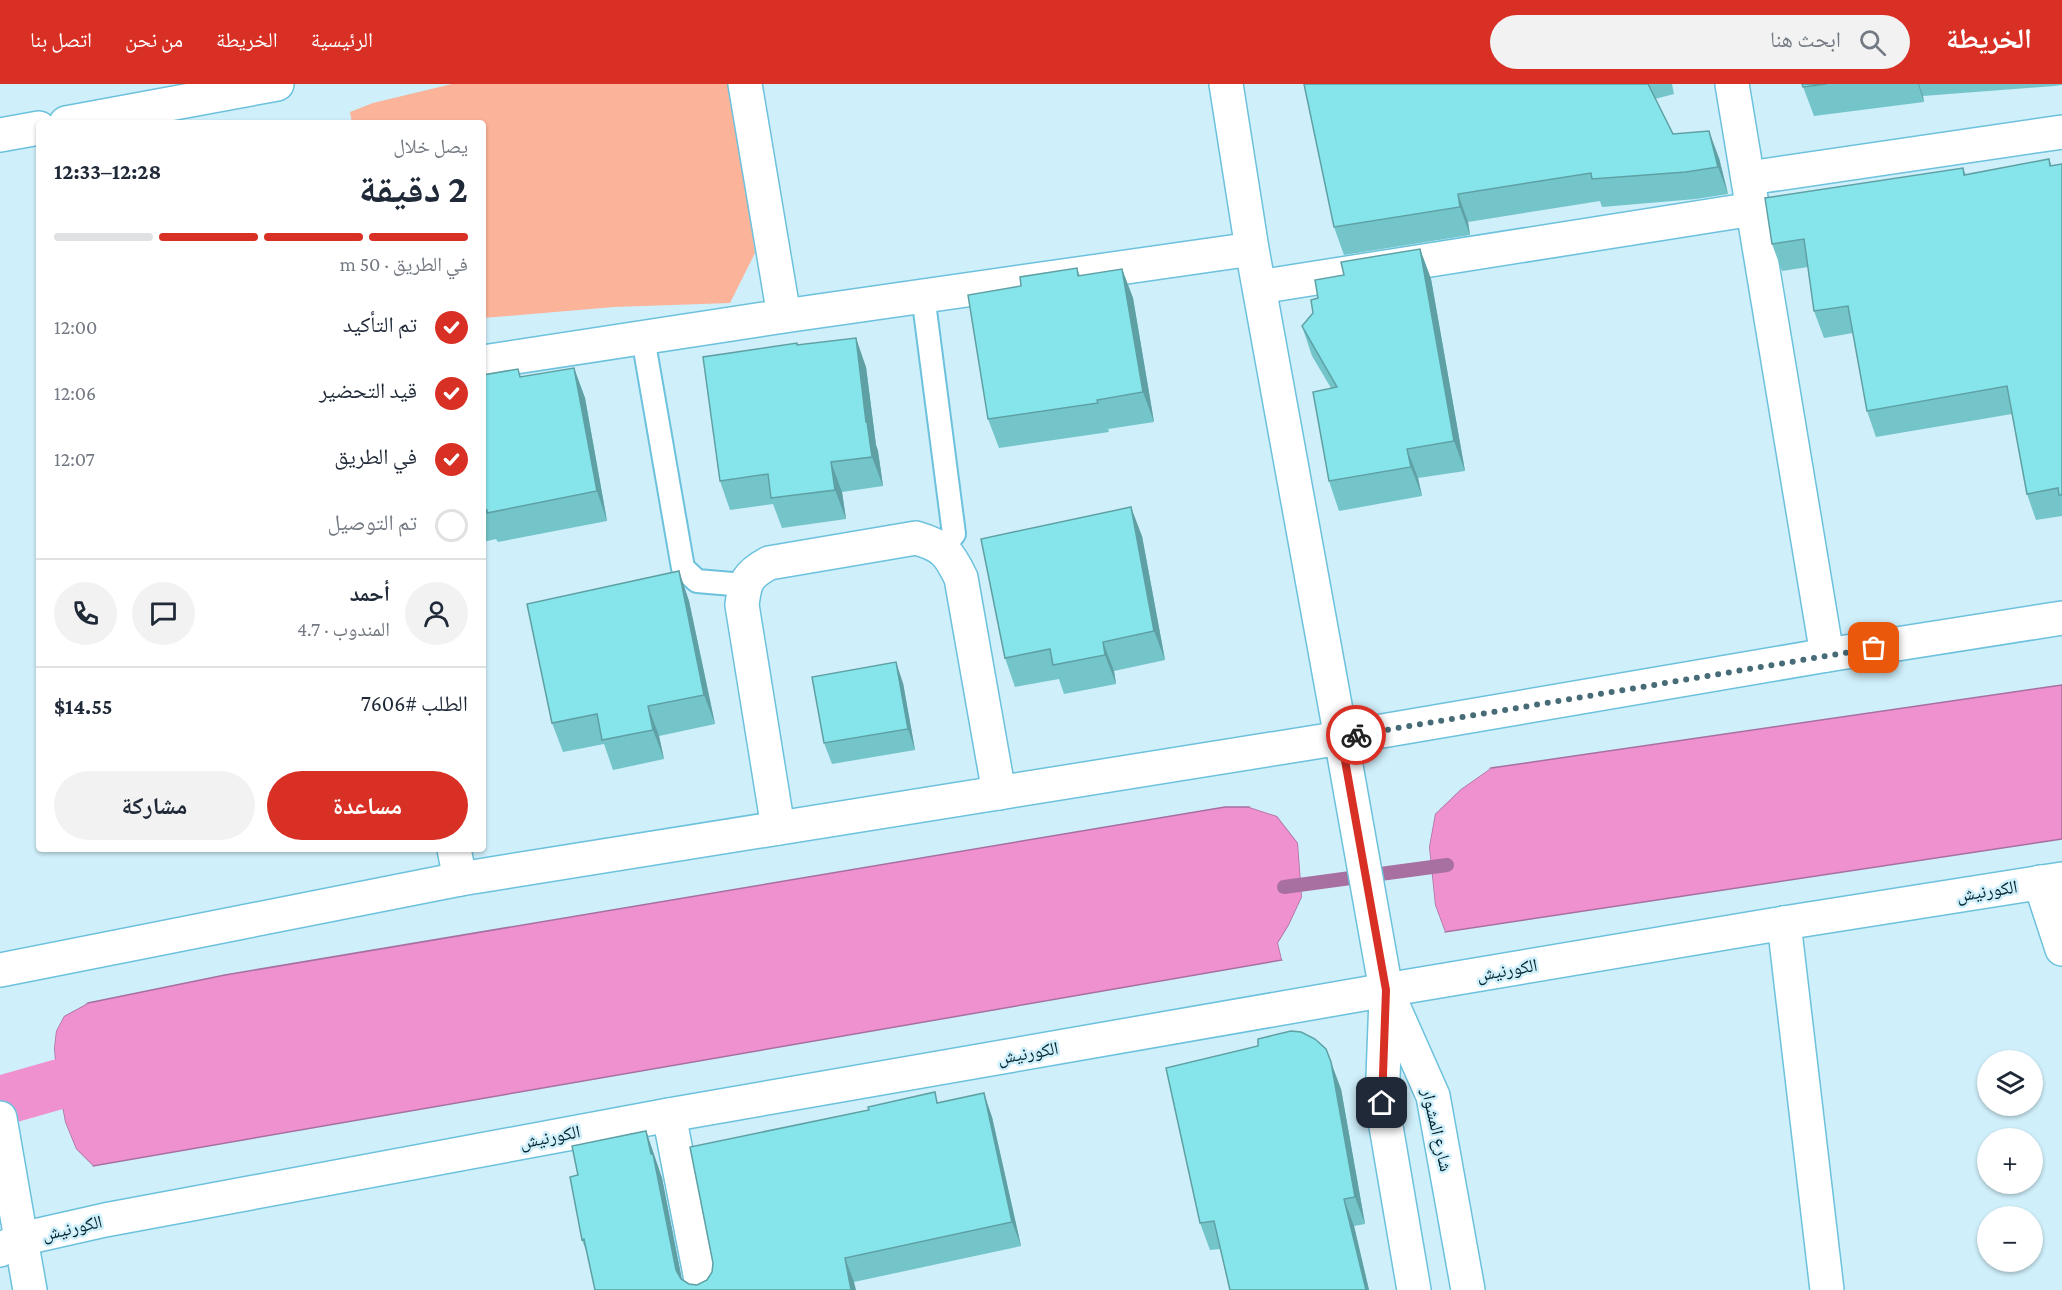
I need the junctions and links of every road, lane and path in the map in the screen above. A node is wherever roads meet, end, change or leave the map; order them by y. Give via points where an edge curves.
1 (277, 84) edge
2 (745, 84) edge
3 (1226, 84) edge
4 (1732, 84) edge
5 (82, 120) edge
6 (36, 129) edge
7 (2062, 132) edge
8 (0, 135) edge
9 (1751, 193) junction
10 (1252, 249) junction
11 (1259, 287) junction
12 (923, 295) junction
13 (784, 316) junction
14 (643, 338) junction
15 (486, 362) edge
16 (942, 549) junction
17 (744, 585) junction
18 (2062, 618) edge
19 (1827, 655) junction
20 (1341, 738) junction
21 (999, 793) junction
22 (778, 828) junction
23 (457, 864) edge
24 (2051, 881) edge
25 (1784, 923) junction
26 (2062, 949) edge
27 (0, 970) edge
28 (1386, 990) junction
29 (669, 1115) junction
30 (0, 1118) edge
31 (11, 1245) edge
32 (30, 1290) edge
33 (703, 1290) edge
34 (1414, 1290) edge
35 (1468, 1290) edge
36 (1827, 1290) edge

1 - 5 street
2 - 13 street
3 - 10 street
4 - 9 street
6 - 8 street
7 - 9 street
9 - 11 street
9 - 19 street
10 - 11 street
10 - 12 street
11 - 20 street
12 - 13 street
12 - 16 lane via 954,534
13 - 14 street
14 - 15 street
14 - 17 lane via 682,568 697,581
16 - 17 street via 916,538 769,563 753,572
16 - 21 street via 951,557 961,578
17 - 22 street via 742,605
18 - 19 street
19 - 20 street
20 - 21 street
20 - 28 street
21 - 22 street
22 - 23 street
23 - 27 street
24 - 25 street, الكورنيش
24 - 26 street
25 - 28 street, الكورنيش
25 - 36 street
28 - 29 street, الكورنيش
28 - 34 street via 1382,1103
28 - 35 street, شارع المشوار via 1433,1096
29 - 31 street, الكورنيش via 105,1220
29 - 33 street
30 - 31 street via 11,1180
31 - 32 street

